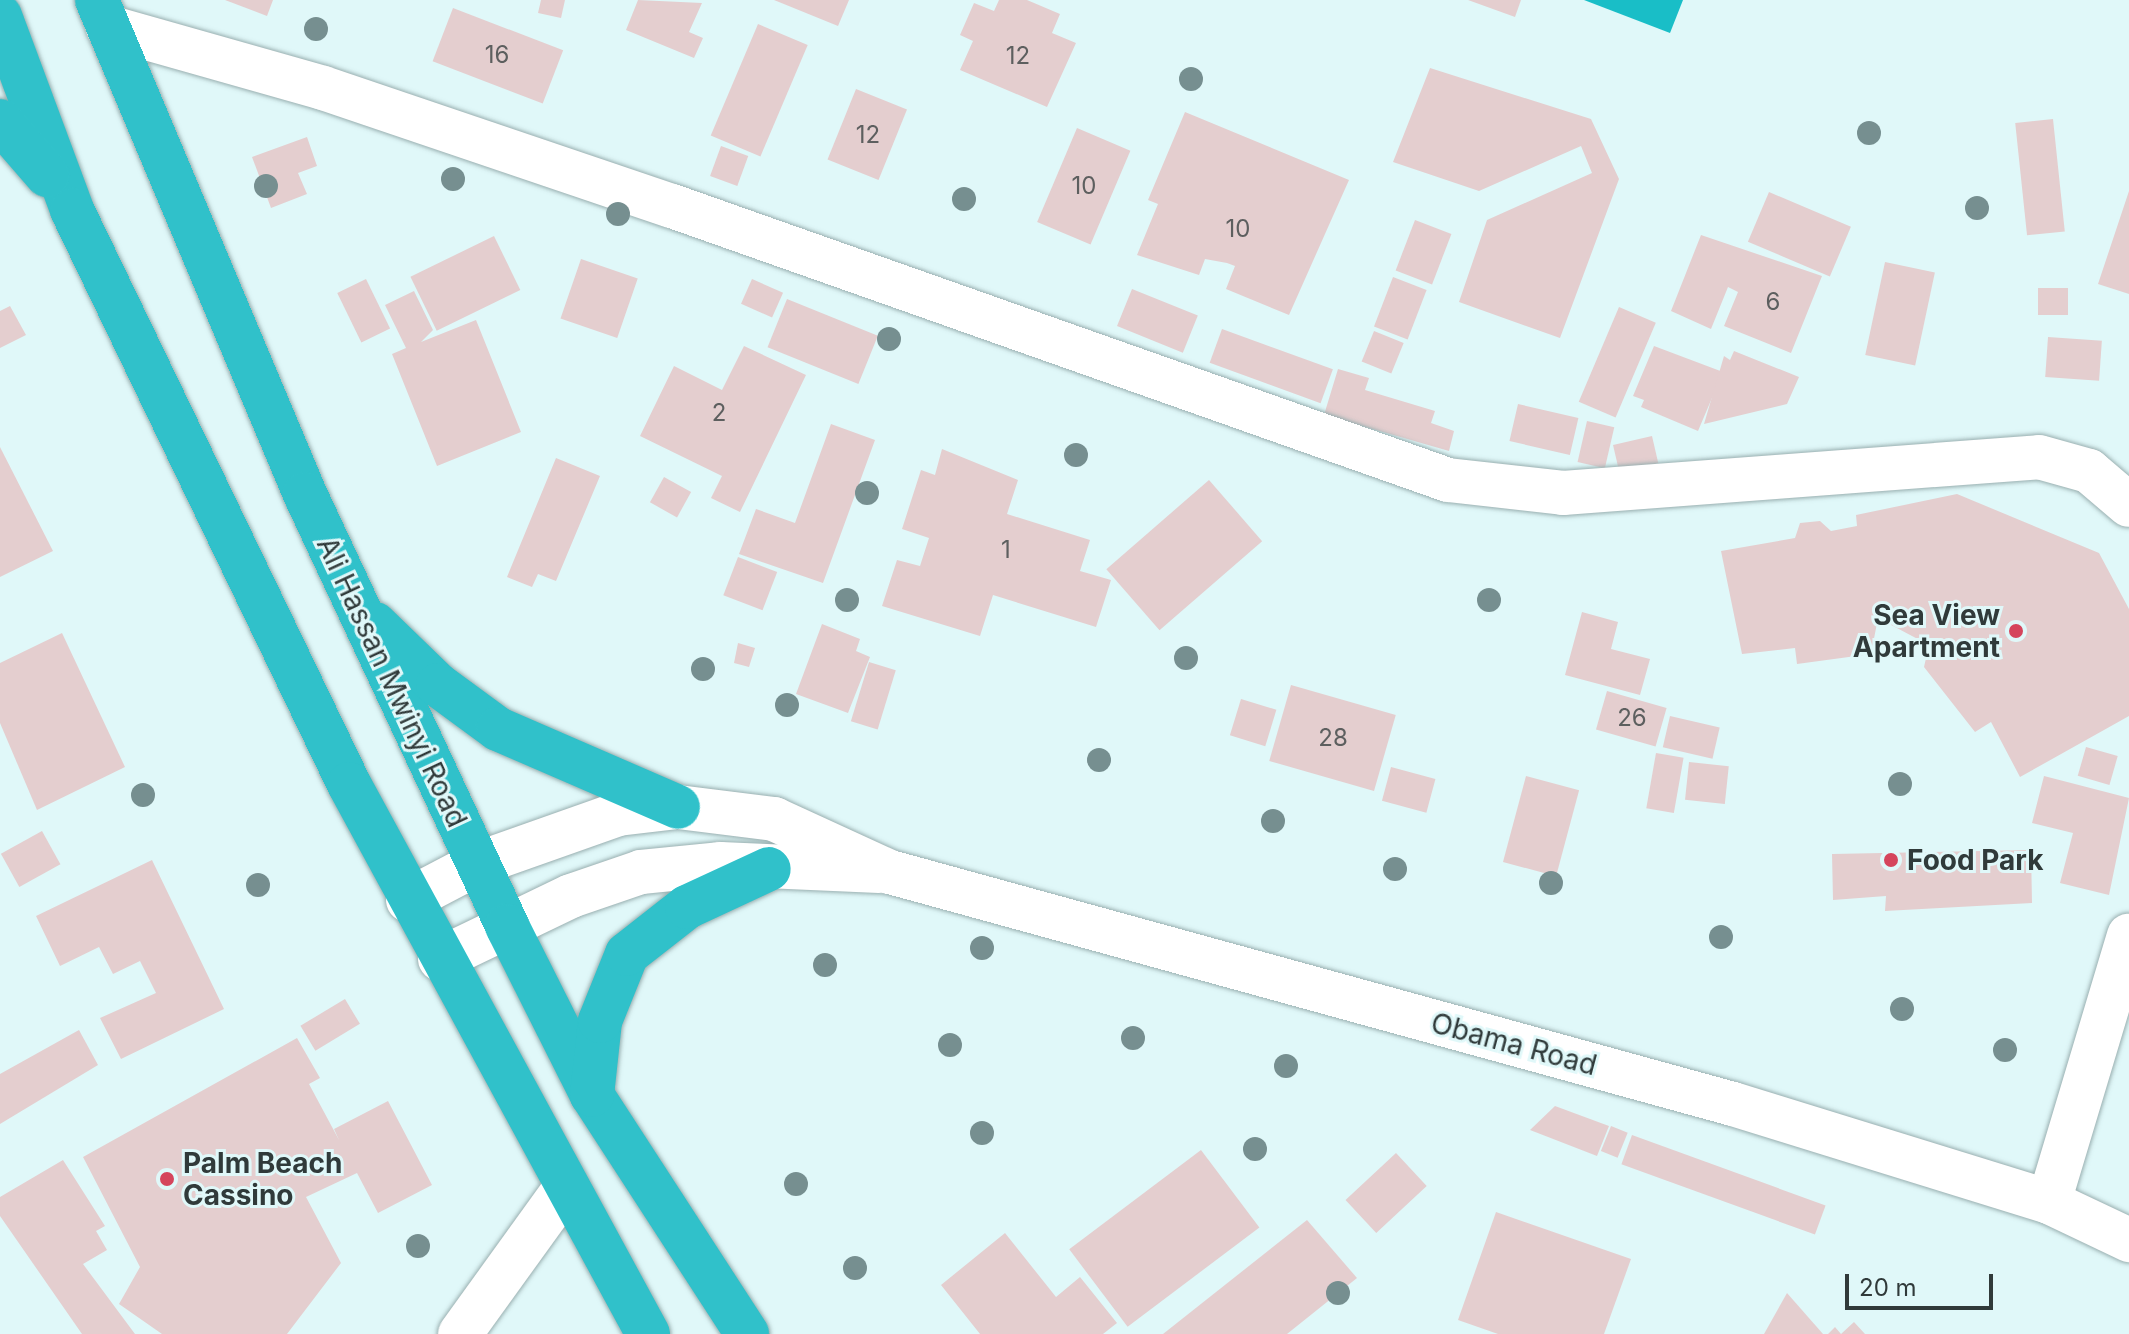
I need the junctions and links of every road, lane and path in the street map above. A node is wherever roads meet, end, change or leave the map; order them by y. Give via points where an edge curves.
1 (103, 14) edge
2 (0, 16) edge
3 (0, 121) edge
4 (72, 210) junction
5 (2129, 505) edge
6 (354, 603) junction
7 (678, 807) junction
8 (477, 864) junction
9 (769, 869) junction
10 (890, 872) junction
11 (408, 900) junction
12 (507, 926) junction
13 (2129, 936) edge
14 (440, 959) junction
15 (592, 1095) junction
16 (564, 1190) junction
17 (2049, 1202) junction
18 (2129, 1240) edge
19 (460, 1334) edge
20 (648, 1334) edge
21 (747, 1334) edge

1 - 5 street via 672,206 1448,480 1563,493 2039,457 2089,471
1 - 6 highway, Ali Hassan Mwinyi Road
2 - 4 highway
3 - 4 highway
4 - 11 highway
6 - 7 highway via 438,685 498,729
6 - 8 highway, Ali Hassan Mwinyi Road
7 - 8 street via 578,823
7 - 10 street via 774,819
8 - 11 street
8 - 12 highway, Ali Hassan Mwinyi Road
9 - 10 street
9 - 12 street via 720,864 641,872
9 - 15 highway via 664,921 627,954 600,1021
10 - 17 street, Obama Road via 1718,1100
11 - 14 highway
12 - 14 street
12 - 15 highway, Ali Hassan Mwinyi Road
13 - 17 street
14 - 16 highway
15 - 21 highway, Ali Hassan Mwinyi Road
16 - 19 street
16 - 20 highway
17 - 18 street, Obama Road

